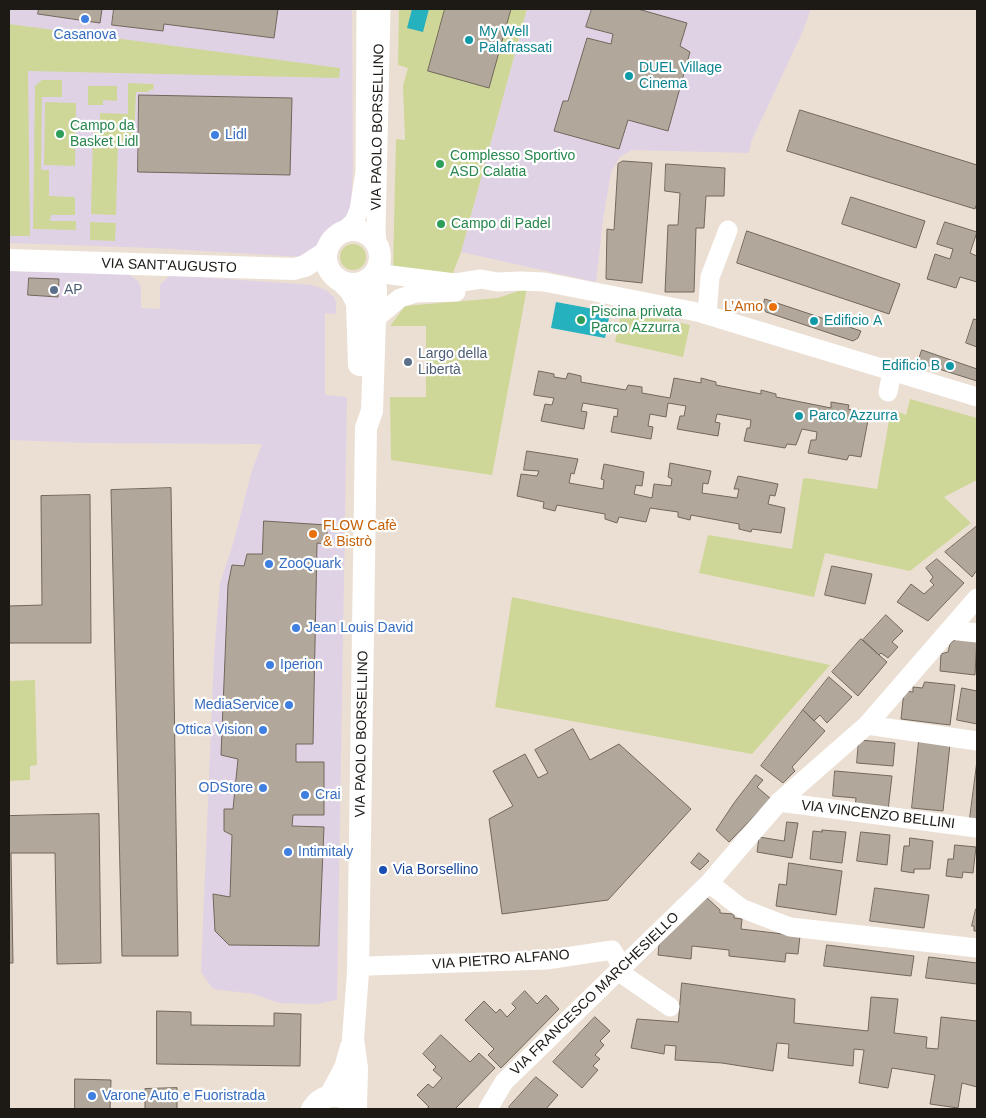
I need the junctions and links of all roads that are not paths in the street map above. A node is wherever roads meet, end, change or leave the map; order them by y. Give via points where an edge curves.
1 (366, 9) edge
2 (381, 9) edge
3 (728, 230) dead end
4 (344, 231) junction
5 (377, 245) junction
6 (325, 253) junction
7 (9, 260) edge
8 (374, 274) junction
9 (497, 282) junction
10 (343, 283) junction
11 (707, 315) junction
12 (375, 318) junction
13 (892, 372) junction
14 (888, 392) dead end
15 (977, 397) edge
16 (366, 428) junction
17 (977, 598) edge
18 (950, 630) junction
19 (977, 633) edge
20 (866, 725) junction
21 (977, 740) edge
22 (779, 802) junction
23 (977, 828) edge
24 (709, 883) junction
25 (977, 948) edge
26 (369, 966) dead end
27 (622, 972) junction
28 (670, 1007) dead end
29 (353, 1039) junction
30 (330, 1096) junction
31 (312, 1109) edge
32 (356, 1109) edge
33 (489, 1109) edge

1 - 4 street, VIA PAOLO BORSELLINO via 365,172 359,210 354,222
2 - 5 street, VIA PAOLO BORSELLINO
3 - 11 street via 710,277
4 - 5 main road via 360,230
4 - 6 main road via 333,237
5 - 8 main road via 380,259
6 - 7 main road, VIA SANT'AUGUSTO via 294,270
6 - 10 main road via 327,268
8 - 9 street via 455,283 481,279
8 - 10 main road via 360,284
8 - 12 main road, VIA PAOLO BORSELLINO
9 - 11 street via 544,282
9 - 12 street via 485,290 416,293 400,298
10 - 16 main road, VIA PAOLO BORSELLINO via 357,303 359,411
11 - 13 street
12 - 16 main road, VIA PAOLO BORSELLINO via 372,411
13 - 14 street
13 - 15 street
16 - 29 main road, VIA PAOLO BORSELLINO via 358,972
17 - 18 street, VIA FRANCESCO MARCHESIELLO
18 - 19 street
18 - 20 street, VIA FRANCESCO MARCHESIELLO
20 - 21 street
20 - 22 street, VIA FRANCESCO MARCHESIELLO
22 - 23 street, VIA VINCENZO BELLINI
22 - 24 street, VIA FRANCESCO MARCHESIELLO
24 - 25 street via 741,908 790,927
24 - 27 street, VIA FRANCESCO MARCHESIELLO
26 - 27 street, VIA PIETRO ALFANO via 546,960 612,950
27 - 28 street
27 - 33 street, VIA FRANCESCO MARCHESIELLO via 504,1082
29 - 30 main road, VIA PAOLO BORSELLINO via 345,1068
29 - 32 main road, VIA PAOLO BORSELLINO via 357,1068
30 - 31 main road via 322,1098
30 - 32 main road via 345,1098

